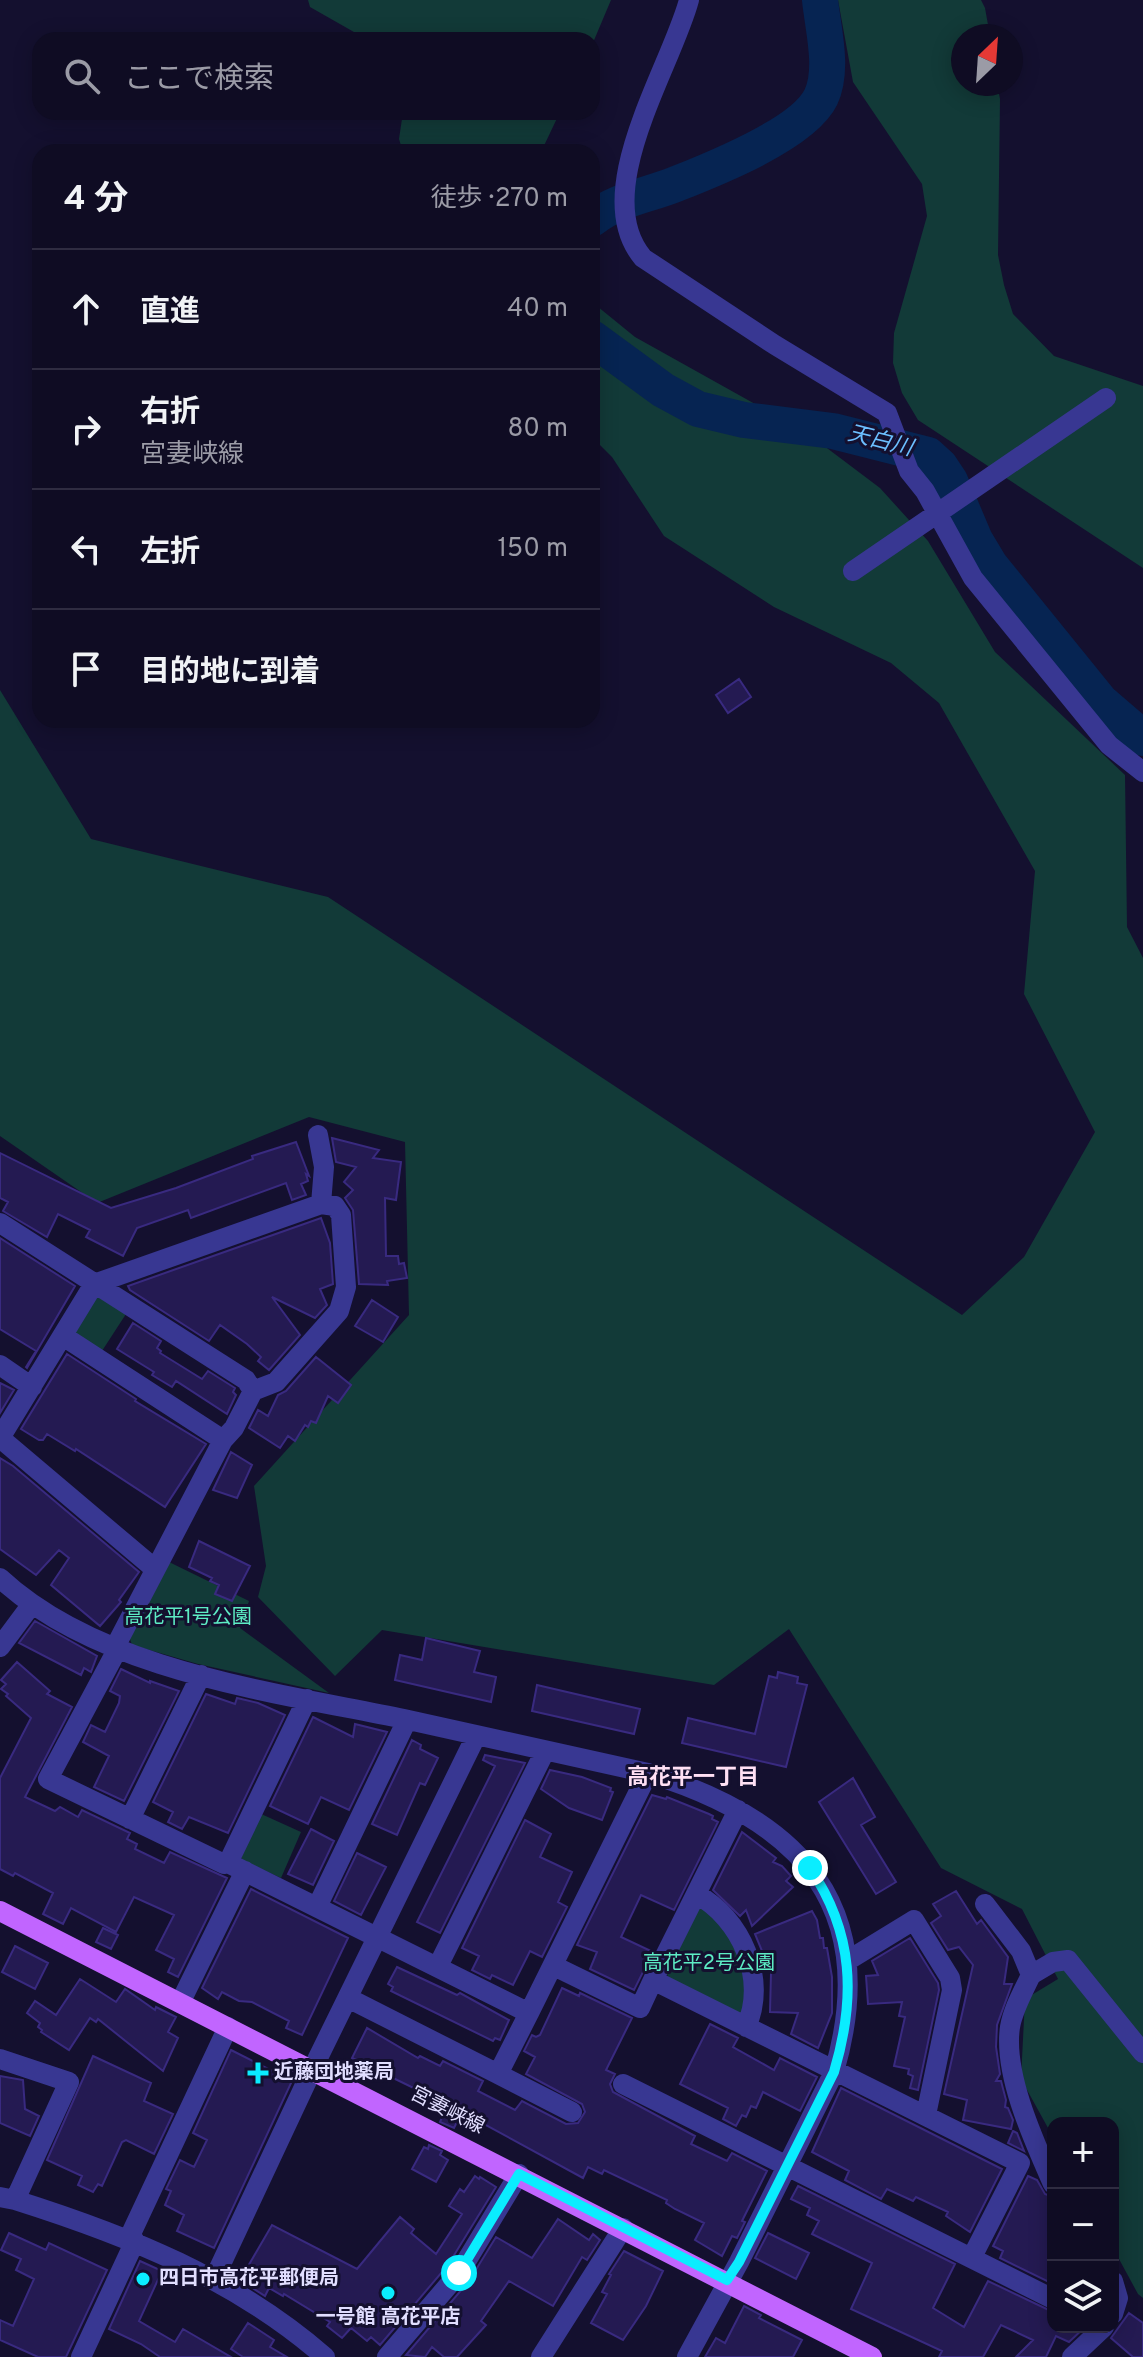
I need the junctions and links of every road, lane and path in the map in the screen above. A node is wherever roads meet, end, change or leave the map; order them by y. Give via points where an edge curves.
1 (689, 0) edge
2 (1106, 398) dead end
3 (853, 571) dead end
4 (1143, 772) edge
5 (318, 1135) dead end
6 (321, 1204) junction
7 (0, 1223) edge
8 (94, 1284) junction
9 (63, 1336) junction
10 (0, 1365) edge
11 (32, 1387) junction
12 (253, 1391) junction
13 (223, 1440) junction
14 (155, 1569) junction
15 (0, 1578) edge
16 (32, 1604) junction
17 (0, 1647) edge
18 (116, 1650) junction
19 (201, 1675) junction
20 (307, 1699) junction
21 (407, 1720) junction
22 (476, 1736) junction
23 (545, 1751) junction
24 (648, 1773) junction
25 (738, 1810) junction
26 (130, 1819) junction
27 (236, 1867) junction
28 (696, 1894) junction
29 (985, 1904) dead end
30 (317, 1907) junction
31 (0, 1911) edge
32 (378, 1937) junction
33 (847, 1961) junction
34 (438, 1966) junction
35 (554, 1966) junction
36 (1031, 1975) junction
37 (653, 1980) junction
38 (348, 1998) junction
39 (180, 2003) junction
40 (529, 2013) junction
41 (228, 2027) junction
42 (746, 2027) junction
43 (1143, 2053) edge
44 (0, 2059) edge
45 (312, 2070) junction
46 (834, 2072) junction
47 (498, 2074) junction
48 (623, 2084) dead end
49 (572, 2112) dead end
50 (926, 2115) junction
51 (787, 2164) junction
52 (1047, 2170) edge
53 (519, 2174) junction
54 (8, 2199) edge
55 (623, 2228) junction
56 (132, 2240) junction
57 (972, 2257) junction
58 (214, 2279) junction
59 (727, 2280) junction
60 (1047, 2296) edge
61 (1098, 2333) edge
62 (81, 2357) edge
63 (325, 2357) edge
64 (387, 2357) edge
65 (541, 2357) edge
66 (687, 2357) edge
67 (872, 2357) edge
68 (1072, 2357) edge

1 - 4 street via 626,173 631,239 643,258 887,413 909,471 973,578 1109,745
2 - 3 street
5 - 6 street via 324,1167
6 - 8 street
6 - 12 street via 335,1206 341,1215 345,1297 339,1311 276,1382
7 - 8 street
8 - 9 street
8 - 12 street via 246,1380
9 - 11 street
9 - 13 street
10 - 11 street
11 - 14 street via 0,1438
12 - 13 street
13 - 14 street
14 - 18 street
15 - 16 street
16 - 17 street
16 - 18 street
18 - 19 street
18 - 26 street via 48,1779
19 - 20 street
19 - 26 street
20 - 21 street
20 - 27 street
21 - 22 street
21 - 30 street
22 - 23 street
22 - 32 street
23 - 24 street
23 - 34 street
24 - 25 street
24 - 35 street
25 - 28 street
25 - 33 street via 783,1841 810,1868 840,1927
26 - 27 street
27 - 30 street
27 - 39 street
28 - 37 street
28 - 42 street via 720,1911 748,1957 754,1994
29 - 36 street via 1021,1951
30 - 32 street
31 - 39 main road, 宮妻峡線
32 - 34 street
32 - 38 street
33 - 46 street via 848,2009
33 - 50 street via 914,1920 950,1978 951,2002
34 - 40 street
35 - 37 street via 640,2008
35 - 40 street
36 - 43 street via 1068,1960
36 - 52 street via 1012,2017 1010,2056
37 - 42 street
38 - 45 street
38 - 47 street
39 - 41 main road, 宮妻峡線
40 - 47 street
41 - 45 main road, 宮妻峡線
41 - 56 street
42 - 46 street
44 - 54 street via 69,2082
45 - 53 main road, 宮妻峡線
45 - 58 street
46 - 50 street
46 - 51 street
47 - 49 street
48 - 51 street
50 - 57 street via 1020,2163
51 - 57 street
51 - 59 street
53 - 55 main road, 宮妻峡線
53 - 64 street via 459,2273
54 - 56 street
55 - 59 main road, 宮妻峡線
55 - 65 street
56 - 58 street
56 - 62 street
57 - 60 street
58 - 63 street
59 - 66 street
59 - 67 main road, 宮妻峡線
61 - 68 street

